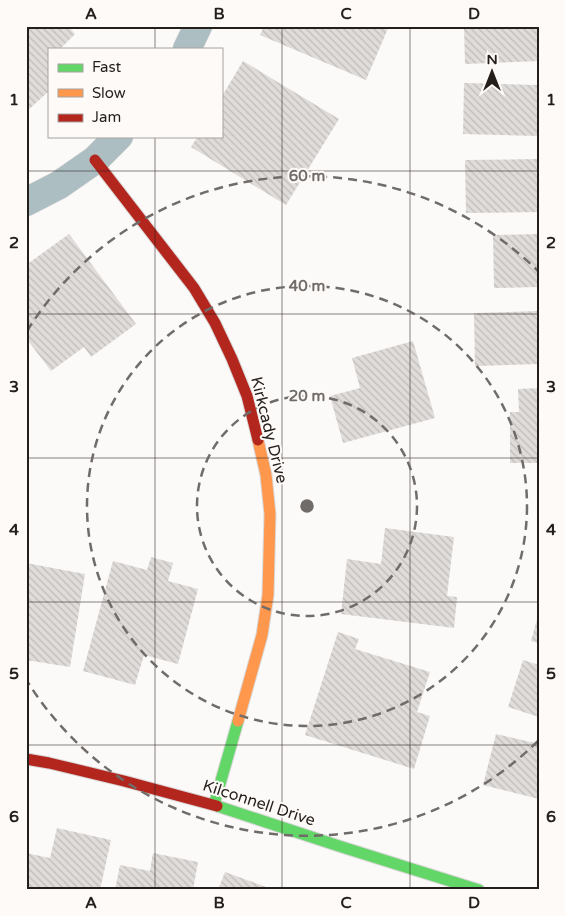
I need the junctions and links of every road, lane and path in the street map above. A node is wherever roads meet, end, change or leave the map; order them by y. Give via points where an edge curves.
1 (198, 26) edge
2 (187, 48) edge
3 (117, 138) edge
4 (94, 160) junction
5 (26, 202) edge
6 (26, 759) edge
7 (214, 805) junction
8 (479, 890) edge

1 - 2 street
3 - 4 street
4 - 5 street
4 - 7 street, Kirkcady Drive via 194,288 215,322 247,396 266,475 270,514 268,595 262,635
6 - 7 street, Kilconnell Drive via 124,780
7 - 8 street, Kilconnell Drive

